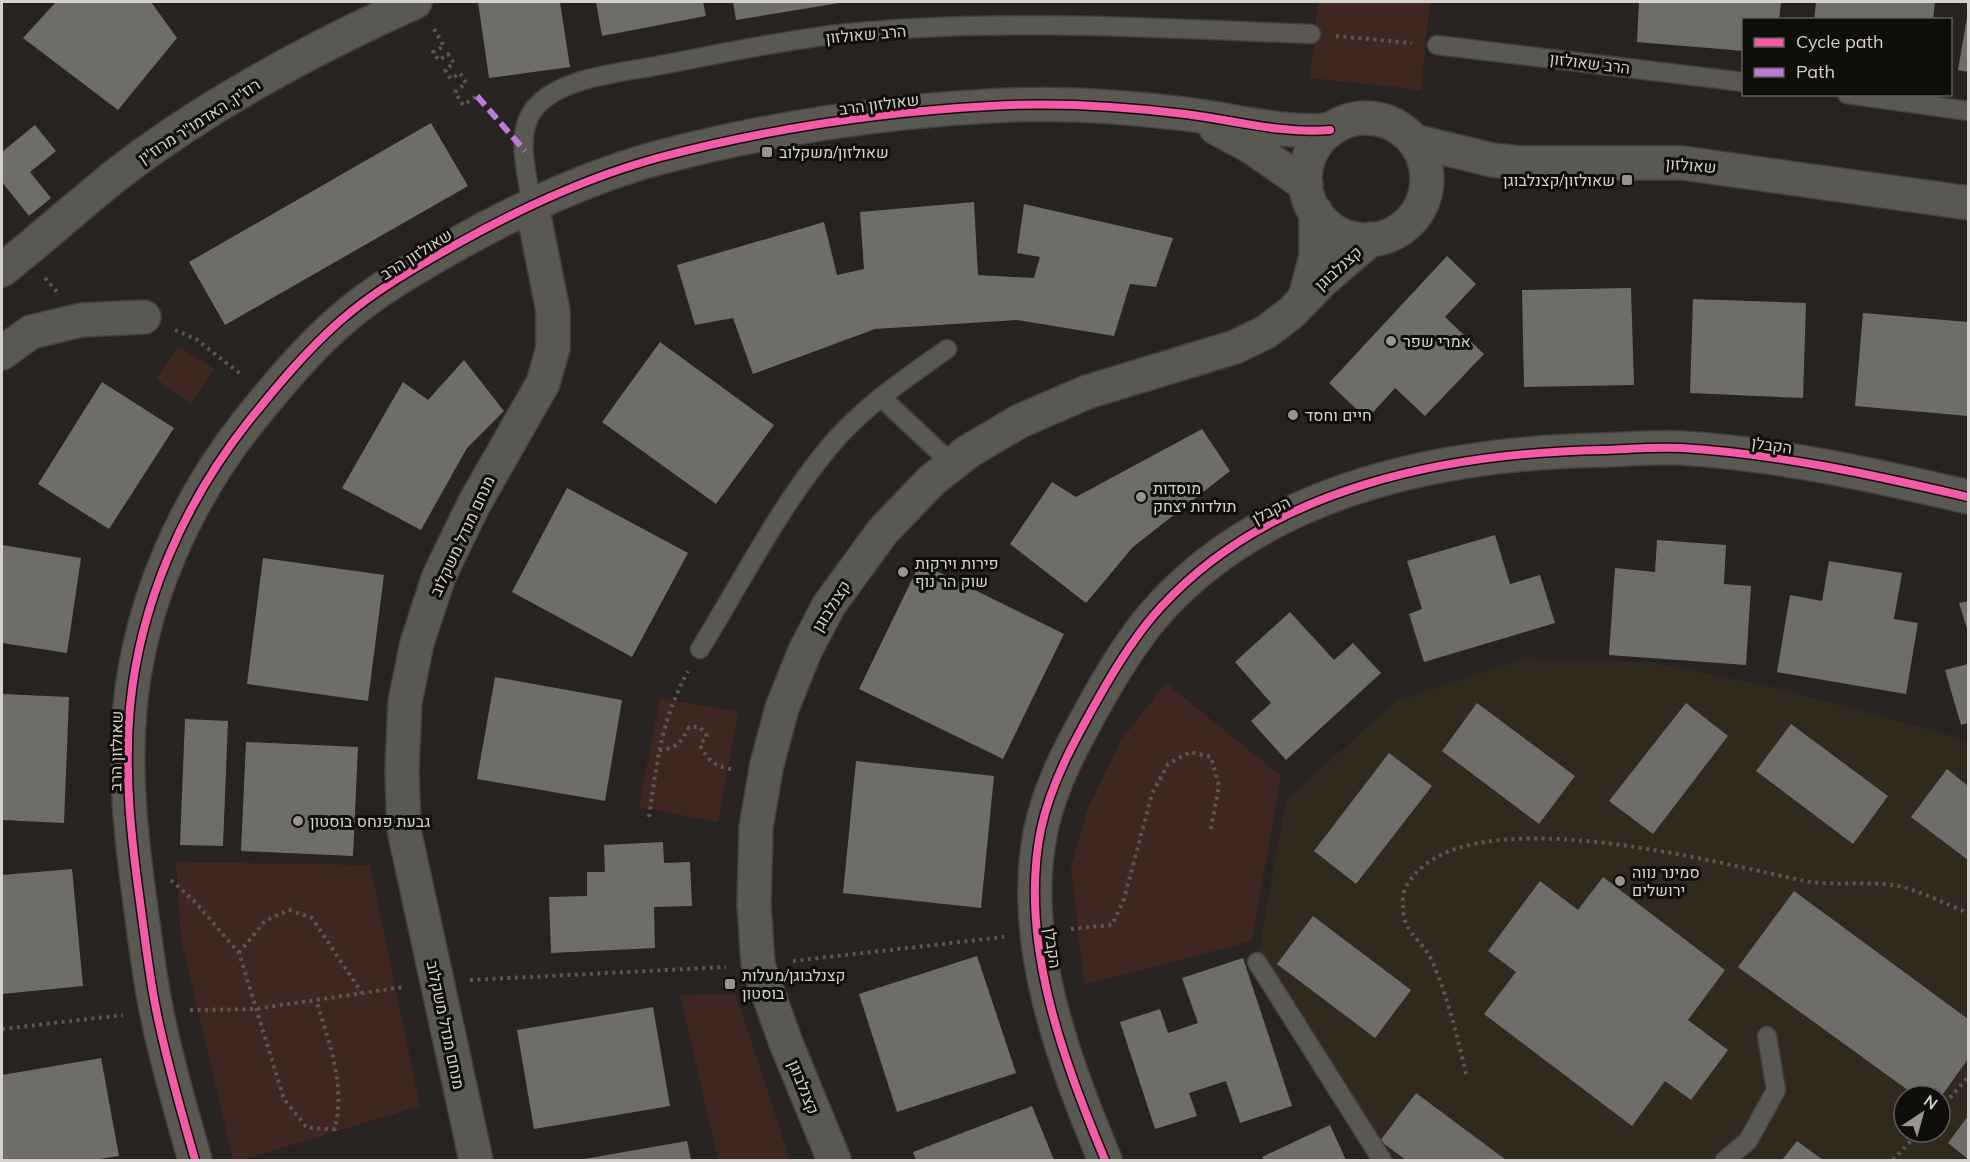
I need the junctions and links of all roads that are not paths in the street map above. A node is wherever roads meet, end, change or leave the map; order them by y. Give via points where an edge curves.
1 (422, 10) edge
2 (1311, 34) road end
3 (1437, 45) road end
4 (1742, 82) edge
5 (1861, 96) edge
6 (1968, 111) edge
7 (1184, 114) junction
8 (1330, 130) junction
9 (1414, 141) junction
10 (1311, 199) junction
11 (1968, 203) edge
12 (532, 206) junction
13 (1371, 239) junction
14 (12, 261) edge
15 (1305, 297) junction
16 (144, 317) road end
17 (947, 349) dead end
18 (2, 353) edge
19 (881, 397) junction
20 (952, 464) junction
21 (1968, 497) edge
22 (700, 649) road end
23 (1257, 962) dead end
24 (1767, 1036) dead end
25 (195, 1161) edge
26 (476, 1161) edge
27 (834, 1161) edge
28 (1105, 1161) edge
29 (1382, 1161) edge
30 (1725, 1161) edge

1 - 14 street, רוז'ין, האדמו"ר מרוז'ין via 324,43 220,105 128,166
2 - 12 lane, הרב שאולזון via 1107,26 848,33 595,78 548,96 527,120 523,135
3 - 4 lane, הרב שאולזון
5 - 6 lane
7 - 8 street, שאולזון הרב via 1288,132
7 - 10 street, שאולזון הרב via 1243,142
7 - 12 street, שאולזון הרב via 1106,106 993,105 867,117 658,158
8 - 9 street via 1349,121 1370,118 1391,123
8 - 10 street via 1307,164
9 - 11 street, שאולזון via 1520,163 1683,163
9 - 13 street via 1426,170 1424,201 1401,230
10 - 13 street via 1340,234
10 - 15 street, קצנלבוגן via 1316,257
12 - 25 street, שאולזון הרב via 414,268 343,319 296,364 230,445 195,499 162,571 143,637 131,702 127,757 135,864 156,1011
12 - 26 street, מנחם מנדל משקלוב via 553,311 553,348 543,383 474,504 440,576 417,643 405,702 404,830
13 - 15 street, קצנלבוגן
15 - 20 street, קצנלבוגן via 1292,313 1266,332 1235,347 1087,392 1020,421
16 - 18 street via 81,320 31,332
17 - 19 lane
19 - 20 lane
19 - 22 lane via 837,439 785,510
20 - 27 street, קצנלבוגן via 883,531 829,605 782,708 756,827 754,905 758,965
21 - 28 street, הקבלן via 1770,458 1679,448 1518,453 1378,479 1324,497 1262,529 1208,564 1161,606 1124,653 1060,772 1041,829 1036,934 1049,1004
23 - 29 lane
24 - 30 lane via 1776,1090 1748,1141

